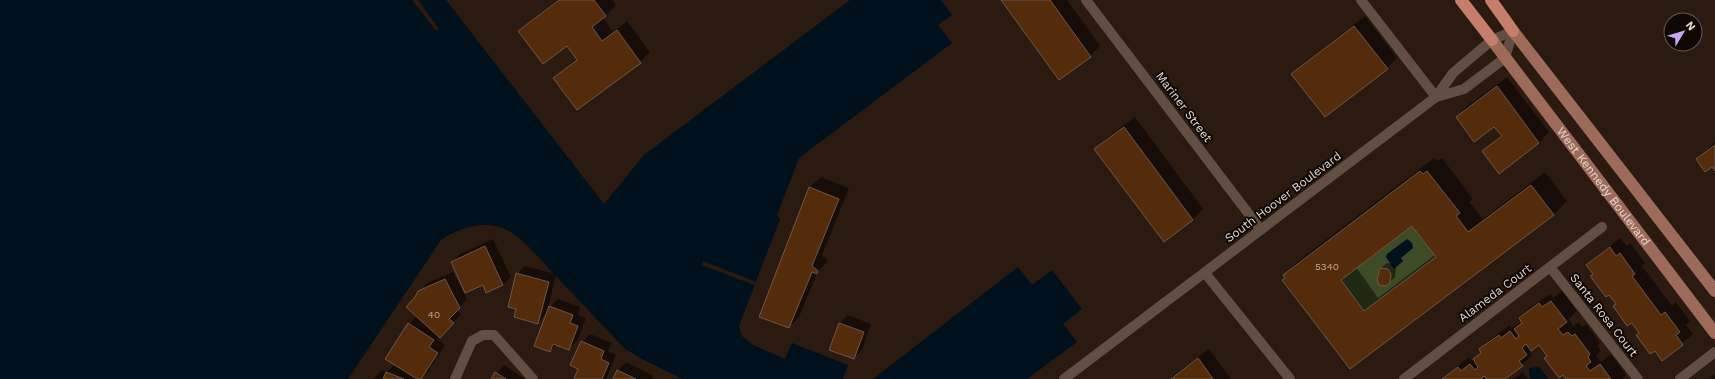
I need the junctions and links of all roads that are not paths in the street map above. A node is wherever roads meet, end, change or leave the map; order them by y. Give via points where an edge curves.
1 (1086, 0) edge
2 (1361, 0) edge
3 (1461, 0) edge
4 (1491, 0) edge
5 (1513, 31) junction
6 (1492, 40) junction
7 (1505, 58) junction
8 (1436, 97) junction
9 (1602, 227) dead end
10 (1261, 230) junction
11 (1550, 267) junction
12 (1205, 273) junction
13 (1715, 291) edge
14 (1715, 333) edge
15 (1715, 352) edge
16 (455, 379) edge
17 (533, 379) edge
18 (1064, 379) edge
19 (1290, 379) edge
20 (1404, 379) edge
21 (1638, 379) edge
22 (1680, 379) edge

1 - 10 street, Mariner Street
2 - 8 street
3 - 6 highway
4 - 5 highway
5 - 6 street, South Hoover Boulevard
5 - 7 street
5 - 13 main road, West Kennedy Boulevard
6 - 7 main road, West Kennedy Boulevard
6 - 8 street, South Hoover Boulevard via 1453,73
7 - 8 street via 1464,89
7 - 14 main road, West Kennedy Boulevard
8 - 10 street, South Hoover Boulevard
9 - 11 street, Alameda Court
10 - 12 street, South Hoover Boulevard
11 - 20 street, Alameda Court
11 - 21 street, Santa Rosa Court
12 - 18 street, South Hoover Boulevard
12 - 19 street
15 - 22 street
16 - 17 street via 472,341 483,335 494,335

